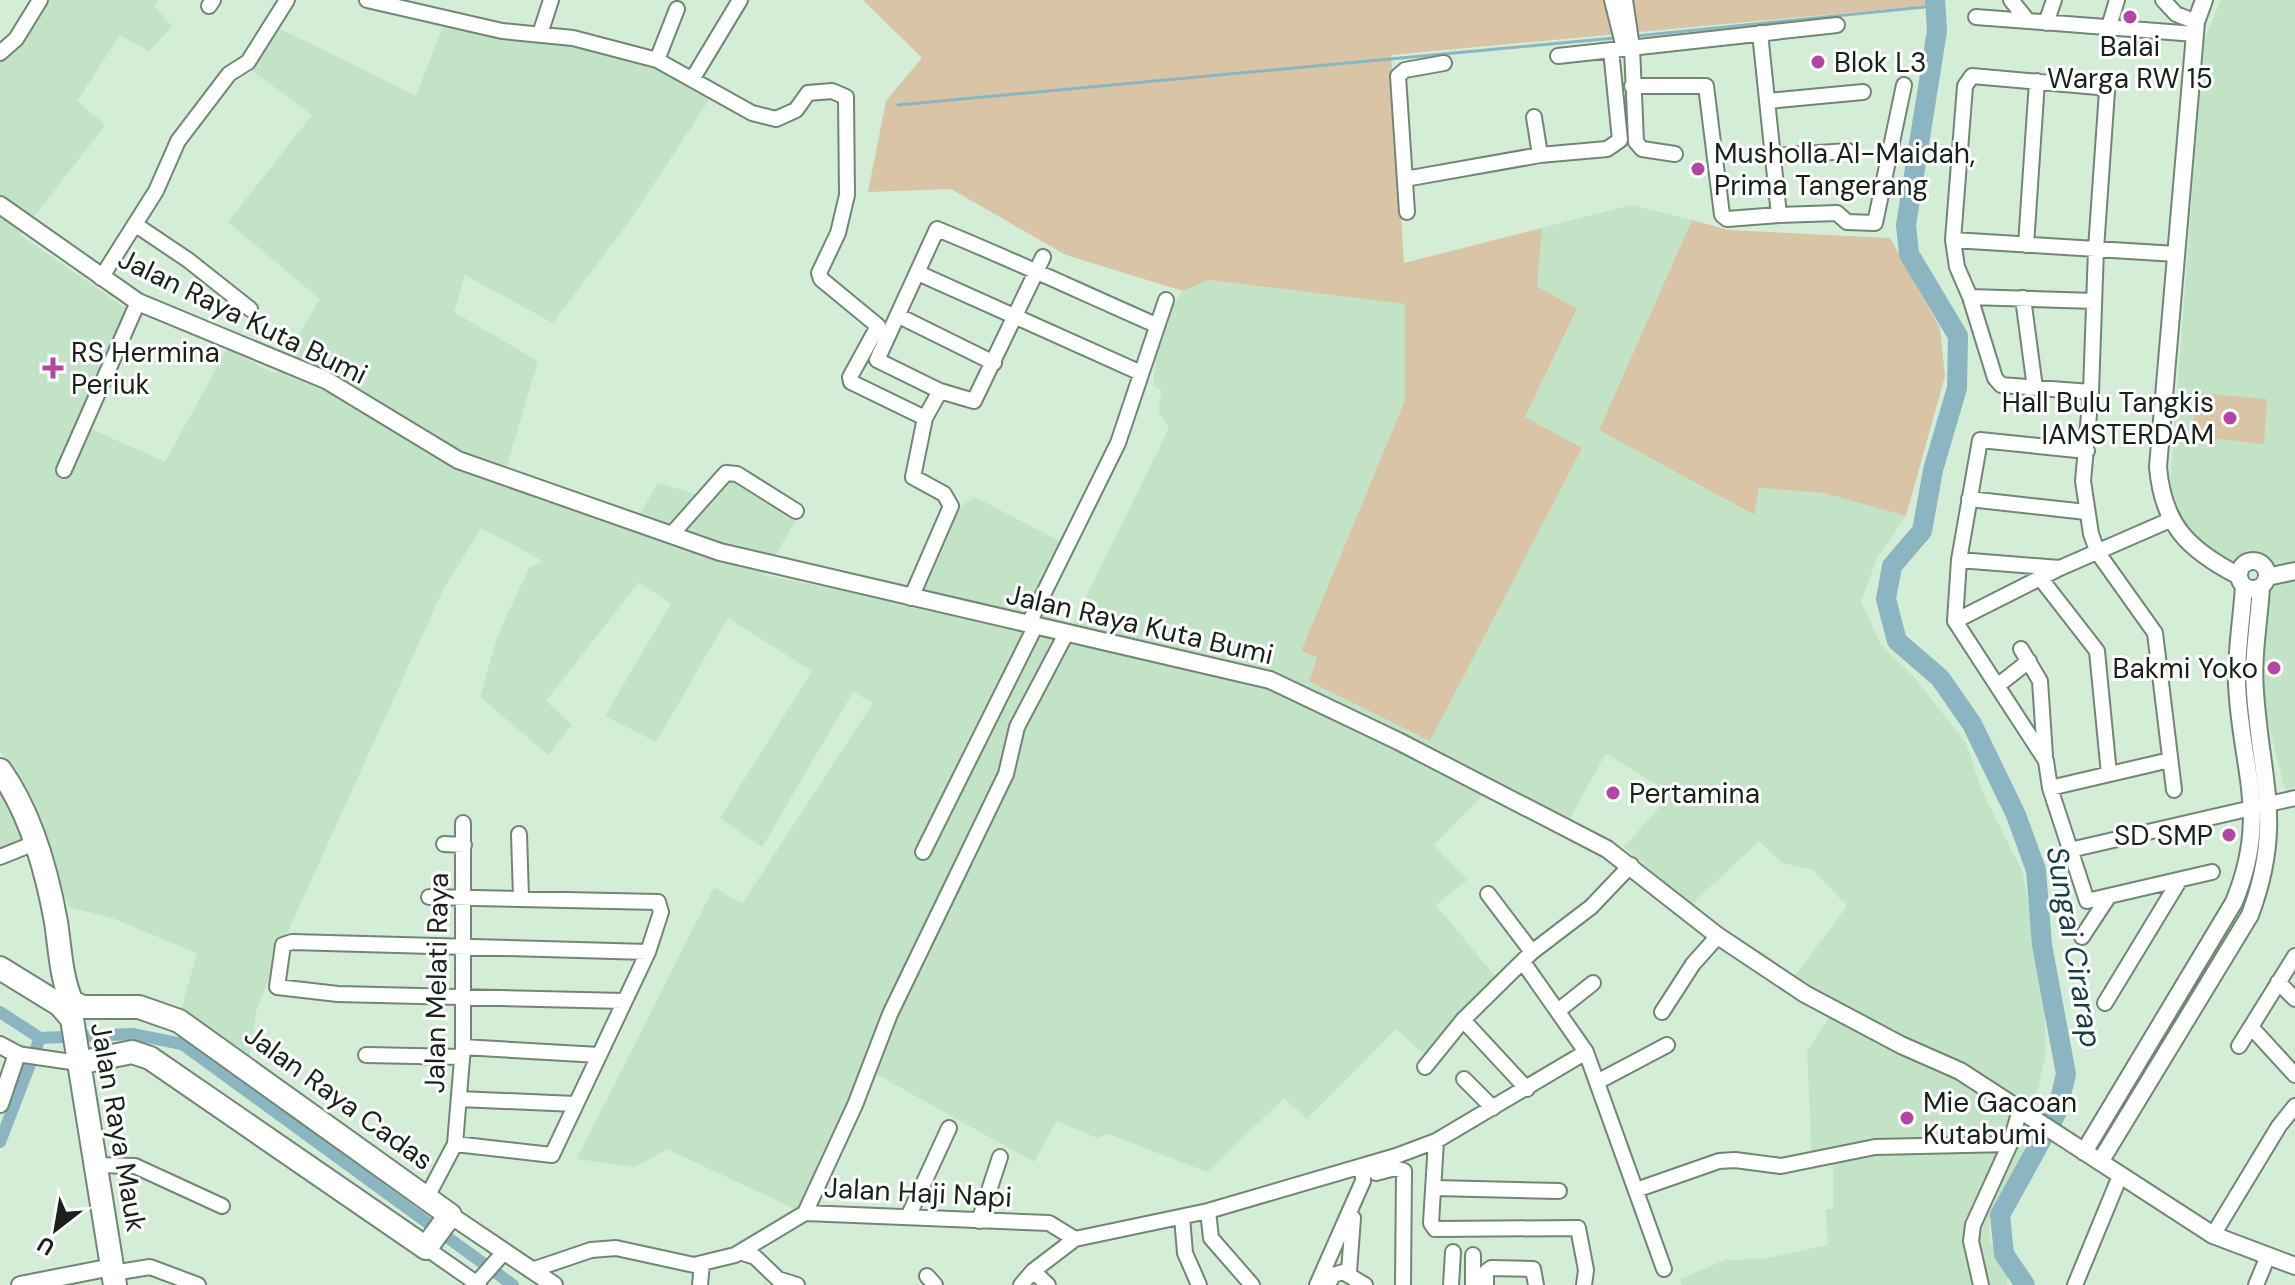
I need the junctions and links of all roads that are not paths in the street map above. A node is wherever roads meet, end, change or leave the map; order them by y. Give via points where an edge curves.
1 (40, 0) edge
2 (287, 0) edge
3 (367, 0) edge
4 (551, 0) edge
5 (740, 0) edge
6 (1612, 0) edge
7 (1625, 0) edge
8 (2011, 0) edge
9 (2054, 0) edge
10 (2117, 0) edge
11 (2163, 0) edge
12 (2204, 0) edge
13 (677, 9) dead end
14 (1976, 17) dead end
15 (2028, 21) junction
16 (2046, 23) junction
17 (1837, 25) dead end
18 (2195, 28) junction
19 (2108, 30) junction
20 (1760, 33) junction
21 (540, 34) junction
22 (1623, 48) junction
23 (0, 53) edge
24 (1558, 56) dead end
25 (657, 60) junction
26 (1444, 63) dead end
27 (693, 78) junction
28 (2037, 81) junction
29 (1904, 85) dead end
30 (1632, 86) junction
31 (1863, 92) dead end
32 (1768, 101) junction
33 (1534, 117) dead end
34 (1848, 151) dead end
35 (1675, 154) dead end
36 (1540, 155) junction
37 (1774, 156) junction
38 (1405, 179) junction
39 (0, 205) edge
40 (1407, 212) dead end
41 (1779, 215) junction
42 (136, 225) junction
43 (1953, 240) junction
44 (2026, 245) junction
45 (2096, 249) junction
46 (2176, 254) junction
47 (1043, 257) dead end
48 (1036, 272) junction
49 (918, 273) junction
50 (101, 278) junction
51 (1970, 297) junction
52 (2023, 298) junction
53 (1166, 300) dead end
54 (2094, 301) junction
55 (138, 302) junction
56 (250, 309) dead end
57 (899, 316) junction
58 (1015, 317) junction
59 (1156, 325) junction
60 (994, 363) junction
61 (1141, 373) junction
62 (2035, 388) junction
63 (940, 391) junction
64 (2091, 392) junction
65 (925, 418) junction
66 (2087, 451) junction
67 (64, 470) dead end
68 (1969, 499) junction
69 (796, 511) dead end
70 (2086, 512) junction
71 (2170, 520) junction
72 (671, 535) junction
73 (2098, 553) junction
74 (1959, 560) junction
75 (2060, 568) junction
76 (2295, 571) edge
77 (2041, 579) junction
78 (2253, 582) junction
79 (911, 598) junction
80 (1955, 621) junction
81 (1032, 624) junction
82 (1067, 632) junction
83 (1997, 686) junction
84 (2170, 760) junction
85 (2046, 761) junction
86 (0, 770) edge
87 (2109, 774) junction
88 (2050, 788) junction
89 (2174, 790) dead end
90 (2295, 798) edge
91 (2262, 806) junction
92 (463, 823) dead end
93 (519, 834) dead end
94 (35, 843) junction
95 (444, 844) dead end
96 (464, 845) junction
97 (2070, 850) junction
98 (923, 852) dead end
99 (0, 857) edge
100 (1631, 865) junction
101 (2212, 872) dead end
102 (2179, 881) junction
103 (1488, 894) dead end
104 (429, 897) dead end
105 (466, 897) junction
106 (521, 897) junction
107 (2107, 899) junction
108 (1718, 936) junction
109 (2082, 937) dead end
110 (463, 947) junction
111 (648, 952) junction
112 (2295, 956) edge
113 (1527, 957) junction
114 (0, 968) edge
115 (2278, 982) junction
116 (1593, 983) dead end
117 (463, 999) junction
118 (2295, 999) edge
119 (624, 1001) junction
120 (2105, 1003) dead end
121 (72, 1010) junction
122 (1559, 1010) junction
123 (1662, 1012) dead end
124 (1463, 1020) junction
125 (2251, 1027) junction
126 (0, 1045) edge
127 (1667, 1045) dead end
128 (2239, 1046) dead end
129 (462, 1052) junction
130 (1586, 1052) junction
131 (22, 1055) junction
132 (366, 1055) dead end
133 (599, 1055) junction
134 (75, 1060) junction
135 (1425, 1067) dead end
136 (2295, 1075) edge
137 (1464, 1079) dead end
138 (1597, 1082) junction
139 (1527, 1089) junction
140 (459, 1099) junction
141 (0, 1104) edge
142 (575, 1104) junction
143 (2295, 1106) edge
144 (2112, 1107) junction
145 (1493, 1108) junction
146 (2024, 1112) junction
147 (2128, 1118) junction
148 (949, 1128) dead end
149 (1436, 1141) junction
150 (455, 1144) junction
151 (2010, 1144) junction
152 (2084, 1152) junction
153 (1000, 1157) dead end
154 (2100, 1162) junction
155 (96, 1165) junction
156 (1370, 1170) junction
157 (2120, 1176) junction
158 (1435, 1188) junction
159 (1636, 1190) junction
160 (1559, 1191) dead end
161 (427, 1197) junction
162 (222, 1206) dead end
163 (1208, 1211) junction
164 (805, 1213) junction
165 (908, 1217) junction
166 (1182, 1217) junction
167 (447, 1218) junction
168 (1353, 1218) dead end
169 (979, 1221) junction
170 (2213, 1235) junction
171 (1075, 1239) junction
172 (428, 1245) junction
173 (740, 1252) junction
174 (1453, 1252) dead end
175 (1473, 1255) dead end
176 (500, 1256) junction
177 (2268, 1256) junction
178 (702, 1263) junction
179 (2295, 1266) edge
180 (1664, 1269) dead end
181 (532, 1270) junction
182 (1033, 1271) junction
183 (1349, 1272) junction
184 (114, 1275) edge
185 (478, 1283) edge
186 (20, 1285) edge
187 (198, 1285) edge
188 (554, 1285) edge
189 (700, 1285) edge
190 (797, 1285) edge
191 (1021, 1285) edge
192 (1048, 1285) edge
193 (1199, 1285) edge
194 (1252, 1285) edge
195 (1317, 1285) edge
196 (1328, 1285) edge
197 (1365, 1285) edge
198 (1403, 1285) edge
199 (1451, 1285) edge
200 (1473, 1285) edge
201 (1486, 1285) edge
202 (1536, 1285) edge
203 (1584, 1285) edge
204 (1981, 1285) edge
205 (2075, 1285) edge
206 (2256, 1285) edge

1 - 23 street via 16,39
2 - 42 street via 248,62 229,74 178,141
3 - 21 street via 502,31
4 - 21 street
5 - 27 street
6 - 22 street
7 - 22 street
8 - 15 street
9 - 16 street
10 - 19 street
11 - 18 street
12 - 18 street
13 - 25 street
14 - 15 street
15 - 16 street
16 - 19 street
17 - 20 street
18 - 19 street
18 - 46 street
20 - 22 street
20 - 32 street
21 - 25 street
22 - 24 street
22 - 30 street
22 - 36 street via 1620,140 1607,149
25 - 27 street
26 - 38 street via 1398,76
27 - 65 street via 752,113 776,119 796,110 808,93 832,91 846,97 847,195 838,233 819,273 878,326 851,382
28 - 43 street via 1977,75 1968,79
28 - 44 street
28 - 45 street via 2105,88
29 - 41 street via 1875,223 1847,222 1837,213
30 - 35 street via 1636,142 1642,149
30 - 41 street via 1706,86 1722,215
31 - 32 street
32 - 37 street
33 - 36 street
34 - 37 street
36 - 38 street
37 - 41 street
38 - 40 street
39 - 50 street, Jalan Raya Kuta Bumi
42 - 50 street
42 - 56 street
43 - 44 street
43 - 51 street
44 - 45 street
45 - 46 street
45 - 54 street
46 - 71 street via 2158,467
47 - 48 street
48 - 49 street via 937,229
48 - 58 street
48 - 59 street
49 - 57 street
49 - 58 street
50 - 55 street, Jalan Raya Kuta Bumi
51 - 52 street
51 - 62 street via 1995,378 2001,385
52 - 54 street
52 - 62 street
53 - 59 street
54 - 64 street
55 - 67 street
55 - 72 street, Jalan Raya Kuta Bumi via 326,380 458,460
57 - 60 street
57 - 63 street via 877,360
58 - 60 street
58 - 61 street
59 - 61 street
60 - 63 street via 972,402
61 - 81 street via 1118,443
62 - 64 street
63 - 65 street
64 - 66 street
65 - 79 street via 913,477 944,494 951,506
66 - 68 street via 1980,440
66 - 70 street
68 - 70 street
68 - 74 street
69 - 72 street via 737,474 726,473
70 - 73 street
71 - 73 street
71 - 78 street via 2210,561
72 - 79 street, Jalan Raya Kuta Bumi via 720,552
73 - 75 street
73 - 84 street via 2155,633
74 - 75 street
74 - 80 street
75 - 77 street
76 - 78 street
77 - 80 street
77 - 87 street via 2097,651
78 - 91 street
79 - 81 street, Jalan Raya Kuta Bumi
80 - 83 street
81 - 82 street, Jalan Raya Kuta Bumi
81 - 98 street
82 - 100 street, Jalan Raya Kuta Bumi via 1270,680 1411,747
82 - 164 street via 1017,727 1006,774 890,1014
83 - 85 street
83 - 85 street via 2025,655 2040,681
84 - 87 street
84 - 89 street
85 - 88 street
86 - 94 main road
87 - 88 street
88 - 97 street
90 - 91 street
91 - 97 street
91 - 144 street via 2234,902
91 - 147 street via 2269,847 2250,915
92 - 96 street, Jalan Melati Raya
93 - 106 street
94 - 99 street
94 - 121 main road via 52,900
95 - 96 street
96 - 105 street, Jalan Melati Raya
97 - 107 street via 2085,899
100 - 108 street, Jalan Raya Kuta Bumi
100 - 113 street via 1591,907
101 - 102 street
102 - 107 street
102 - 120 street
103 - 113 street
104 - 105 street
105 - 106 street
105 - 110 street, Jalan Melati Raya
106 - 111 street via 660,902
107 - 109 street
108 - 123 street
108 - 146 street, Jalan Raya Kuta Bumi via 1805,994 1960,1071
110 - 111 street
110 - 117 street, Jalan Melati Raya
110 - 117 street via 292,942 283,945 279,989
111 - 119 street
112 - 115 street
113 - 122 street
113 - 124 street
114 - 121 main road, Jalan Raya Mauk
115 - 118 street
115 - 125 street
116 - 122 street
117 - 119 street
117 - 129 street, Jalan Melati Raya
119 - 133 street
121 - 134 main road, Jalan Raya Mauk
121 - 161 main road, Jalan Raya Cadas via 139,1007 179,1021
122 - 130 street
124 - 135 street
124 - 139 street
125 - 128 street
125 - 136 street
126 - 131 street
127 - 138 street
129 - 132 street
129 - 133 street
129 - 140 street, Jalan Melati Raya
130 - 138 street
130 - 139 street
131 - 134 street
131 - 141 street
133 - 142 street
134 - 155 main road, Jalan Raya Mauk
134 - 172 main road via 132,1052 150,1058
137 - 145 street
138 - 159 street
139 - 145 street
140 - 142 street
140 - 150 street, Jalan Melati Raya
142 - 150 street via 550,1156
143 - 170 street
144 - 147 street
144 - 152 street
145 - 149 street
146 - 151 street
146 - 152 street, Jalan Raya Kuta Bumi
147 - 154 street
148 - 165 street
149 - 156 street
149 - 158 street
150 - 161 street
151 - 159 street via 1875,1147 1781,1166 1719,1161
151 - 204 street via 1973,1225 1971,1241
152 - 154 street, Jalan Raya Kuta Bumi
153 - 169 street
154 - 157 street, Jalan Raya Kuta Bumi
155 - 162 street via 135,1166
155 - 184 main road, Jalan Raya Mauk
156 - 163 street
156 - 195 street
156 - 198 street via 1404,1171
157 - 170 street, Jalan Raya Kuta Bumi
157 - 205 street
158 - 160 street
158 - 203 street via 1435,1229 1578,1228
159 - 180 street
161 - 167 main road, Jalan Raya Cadas
163 - 166 street
163 - 194 street via 1211,1238
164 - 165 street, Jalan Haji Napi
164 - 173 street, Jalan Haji Napi
165 - 169 street, Jalan Haji Napi
166 - 171 street
166 - 193 street via 1185,1253
167 - 172 main road
167 - 176 street, Jalan Raya Cadas
168 - 183 street
169 - 171 street, Jalan Haji Napi via 1049,1223
170 - 177 street, Jalan Raya Kuta Bumi
171 - 182 street
172 - 185 street
173 - 178 street, Jalan Haji Napi
173 - 190 street via 755,1257 778,1279
174 - 199 street
175 - 200 street
176 - 181 street, Jalan Raya Cadas
176 - 185 street
177 - 179 street, Jalan Raya Kuta Bumi
177 - 206 street
178 - 181 street, Jalan Haji Napi via 616,1248 591,1250
178 - 189 street
181 - 188 street, Jalan Raya Cadas
182 - 191 street
182 - 192 street
183 - 196 street via 1336,1273
183 - 197 street
184 - 186 street
184 - 187 street via 150,1267
201 - 202 street via 1491,1268 1533,1269

